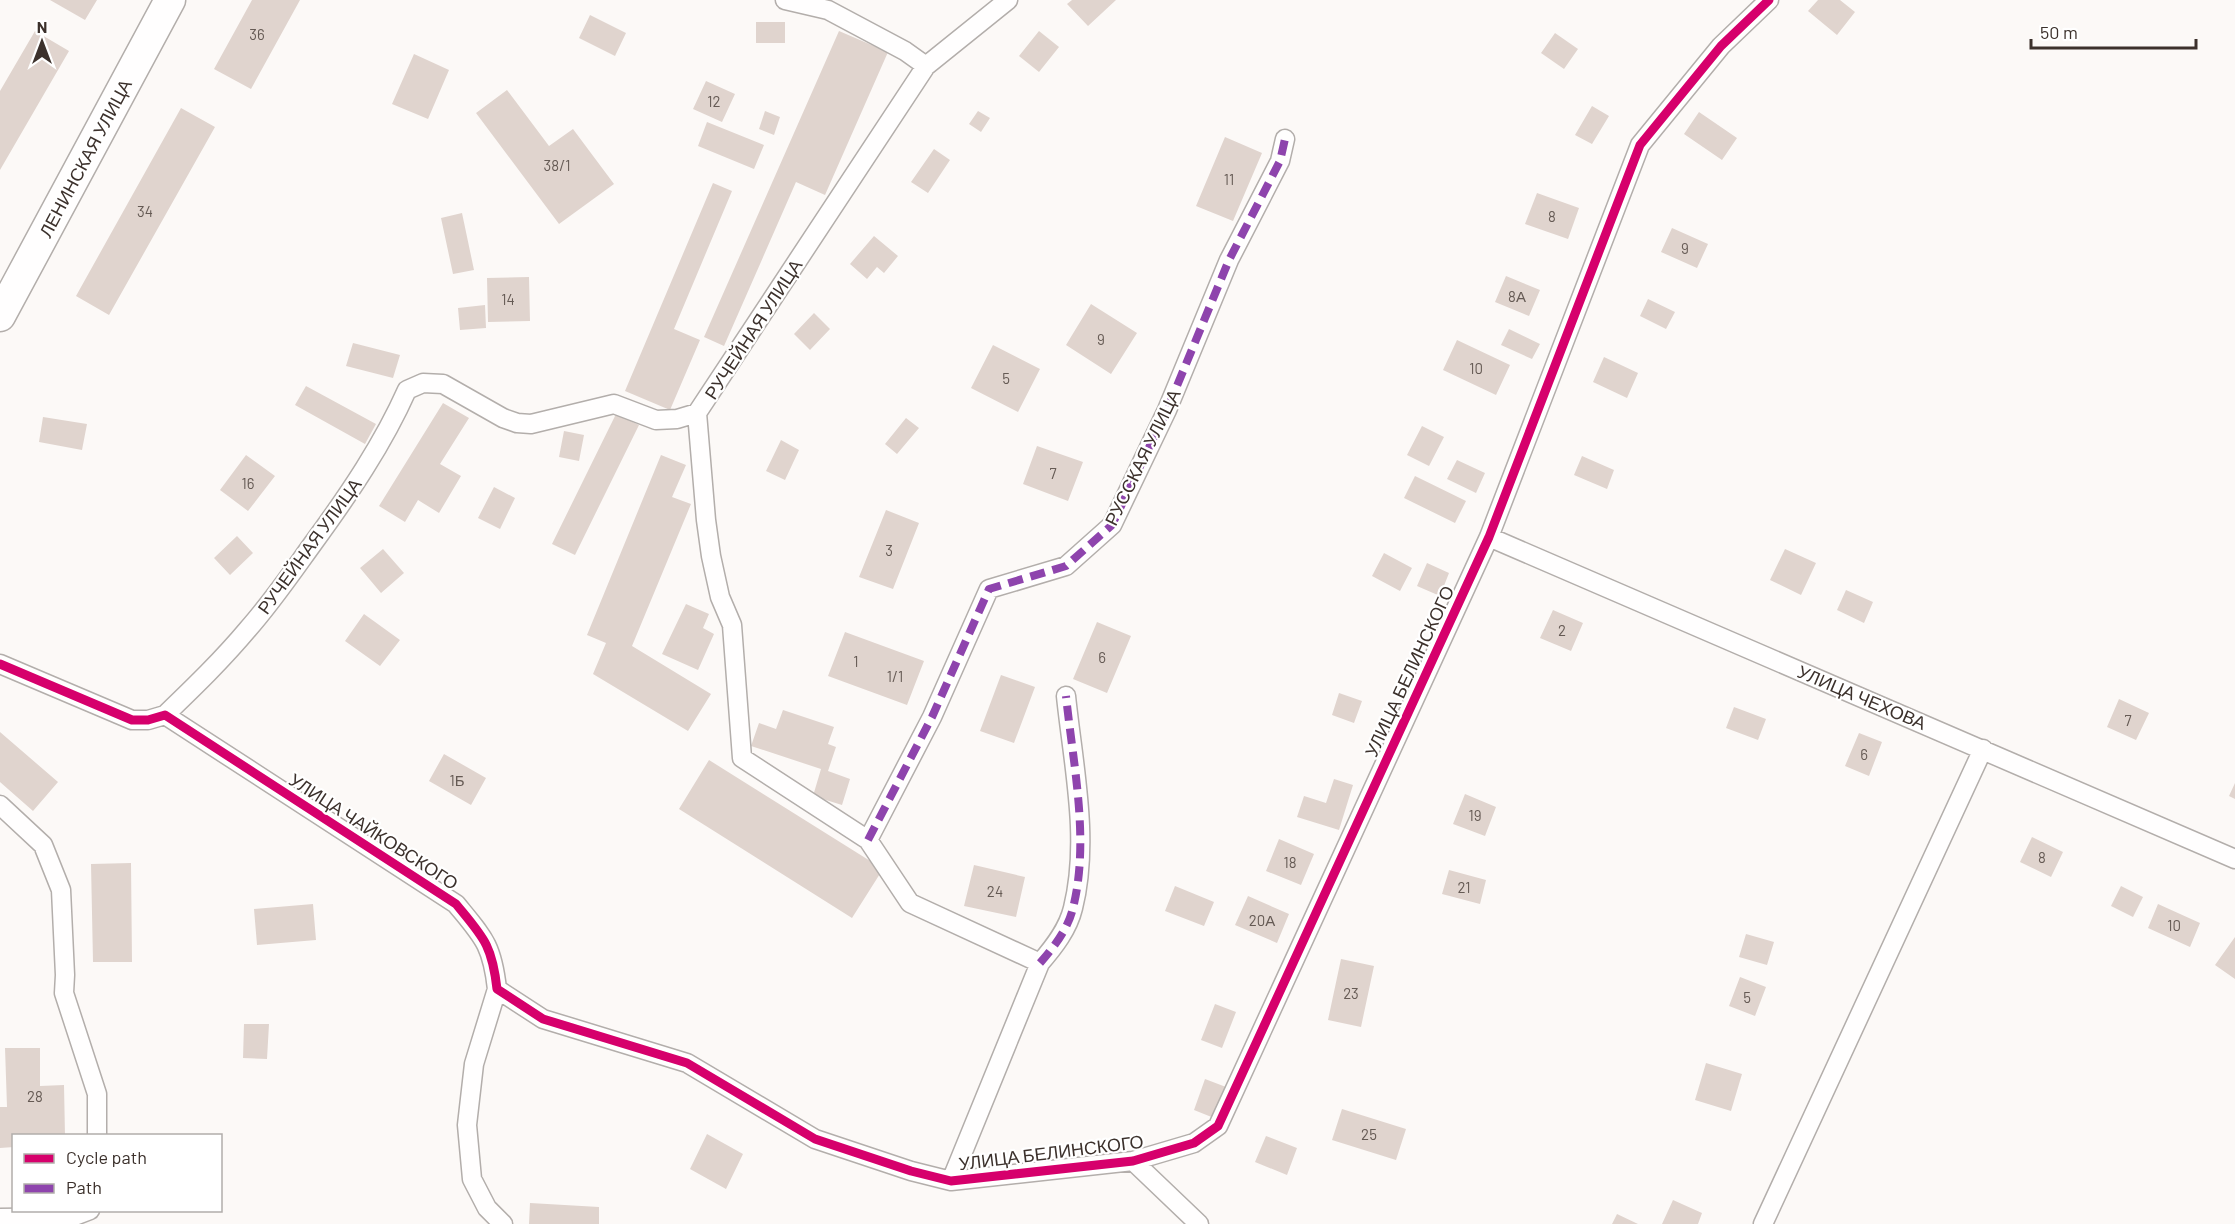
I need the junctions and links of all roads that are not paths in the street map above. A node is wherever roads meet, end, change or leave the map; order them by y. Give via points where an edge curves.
1 (170, 0) edge
2 (785, 0) edge
3 (1008, 0) edge
4 (1768, 0) edge
5 (926, 66) junction
6 (1285, 139) dead end
7 (0, 316) edge
8 (697, 413) junction
9 (1489, 537) junction
10 (0, 664) edge
11 (1066, 696) dead end
12 (165, 715) junction
13 (1983, 749) junction
14 (0, 805) edge
15 (868, 840) junction
16 (2235, 859) edge
17 (1040, 963) junction
18 (497, 989) junction
19 (97, 1134) edge
20 (1133, 1161) junction
21 (951, 1181) junction
22 (85, 1212) edge
23 (0, 1218) edge
24 (503, 1224) edge
25 (1198, 1224) edge
26 (1763, 1224) edge

1 - 7 main road, ЛЕНИНСКАЯ УЛИЦА
2 - 5 street via 828,10
3 - 5 street, РУЧЕЙНАЯ УЛИЦА
4 - 9 street, УЛИЦА БЕЛИНСКОГО via 1721,46 1640,145
5 - 8 street, РУЧЕЙНАЯ УЛИЦА
6 - 15 street, РУССКАЯ УЛИЦА via 1280,161 1229,260 1167,410 1112,525 1066,566 989,589 932,717
8 - 12 street, РУЧЕЙНАЯ УЛИЦА via 657,420 614,404 572,416 517,423 443,384 423,383 407,390 396,416 347,498 298,564 249,628
8 - 15 street via 711,556 720,597 732,625 742,758
9 - 13 street, УЛИЦА ЧЕХОВА
9 - 20 street, УЛИЦА БЕЛИНСКОГО via 1218,1126 1194,1143
10 - 12 street via 132,720
11 - 17 street via 1082,843 1073,909 1058,942
12 - 18 street, УЛИЦА ЧАЙКОВСКОГО via 456,904 486,940
13 - 16 street, УЛИЦА ЧЕХОВА
13 - 26 street
14 - 19 street via 43,845 61,890 64,993 97,1094
15 - 17 street via 910,903
17 - 21 street
18 - 21 street via 543,1019 687,1063 815,1139 911,1172
18 - 24 street via 474,1064 467,1125 472,1179 487,1208
20 - 21 street, УЛИЦА БЕЛИНСКОГО
20 - 25 street
22 - 23 street via 72,1217

